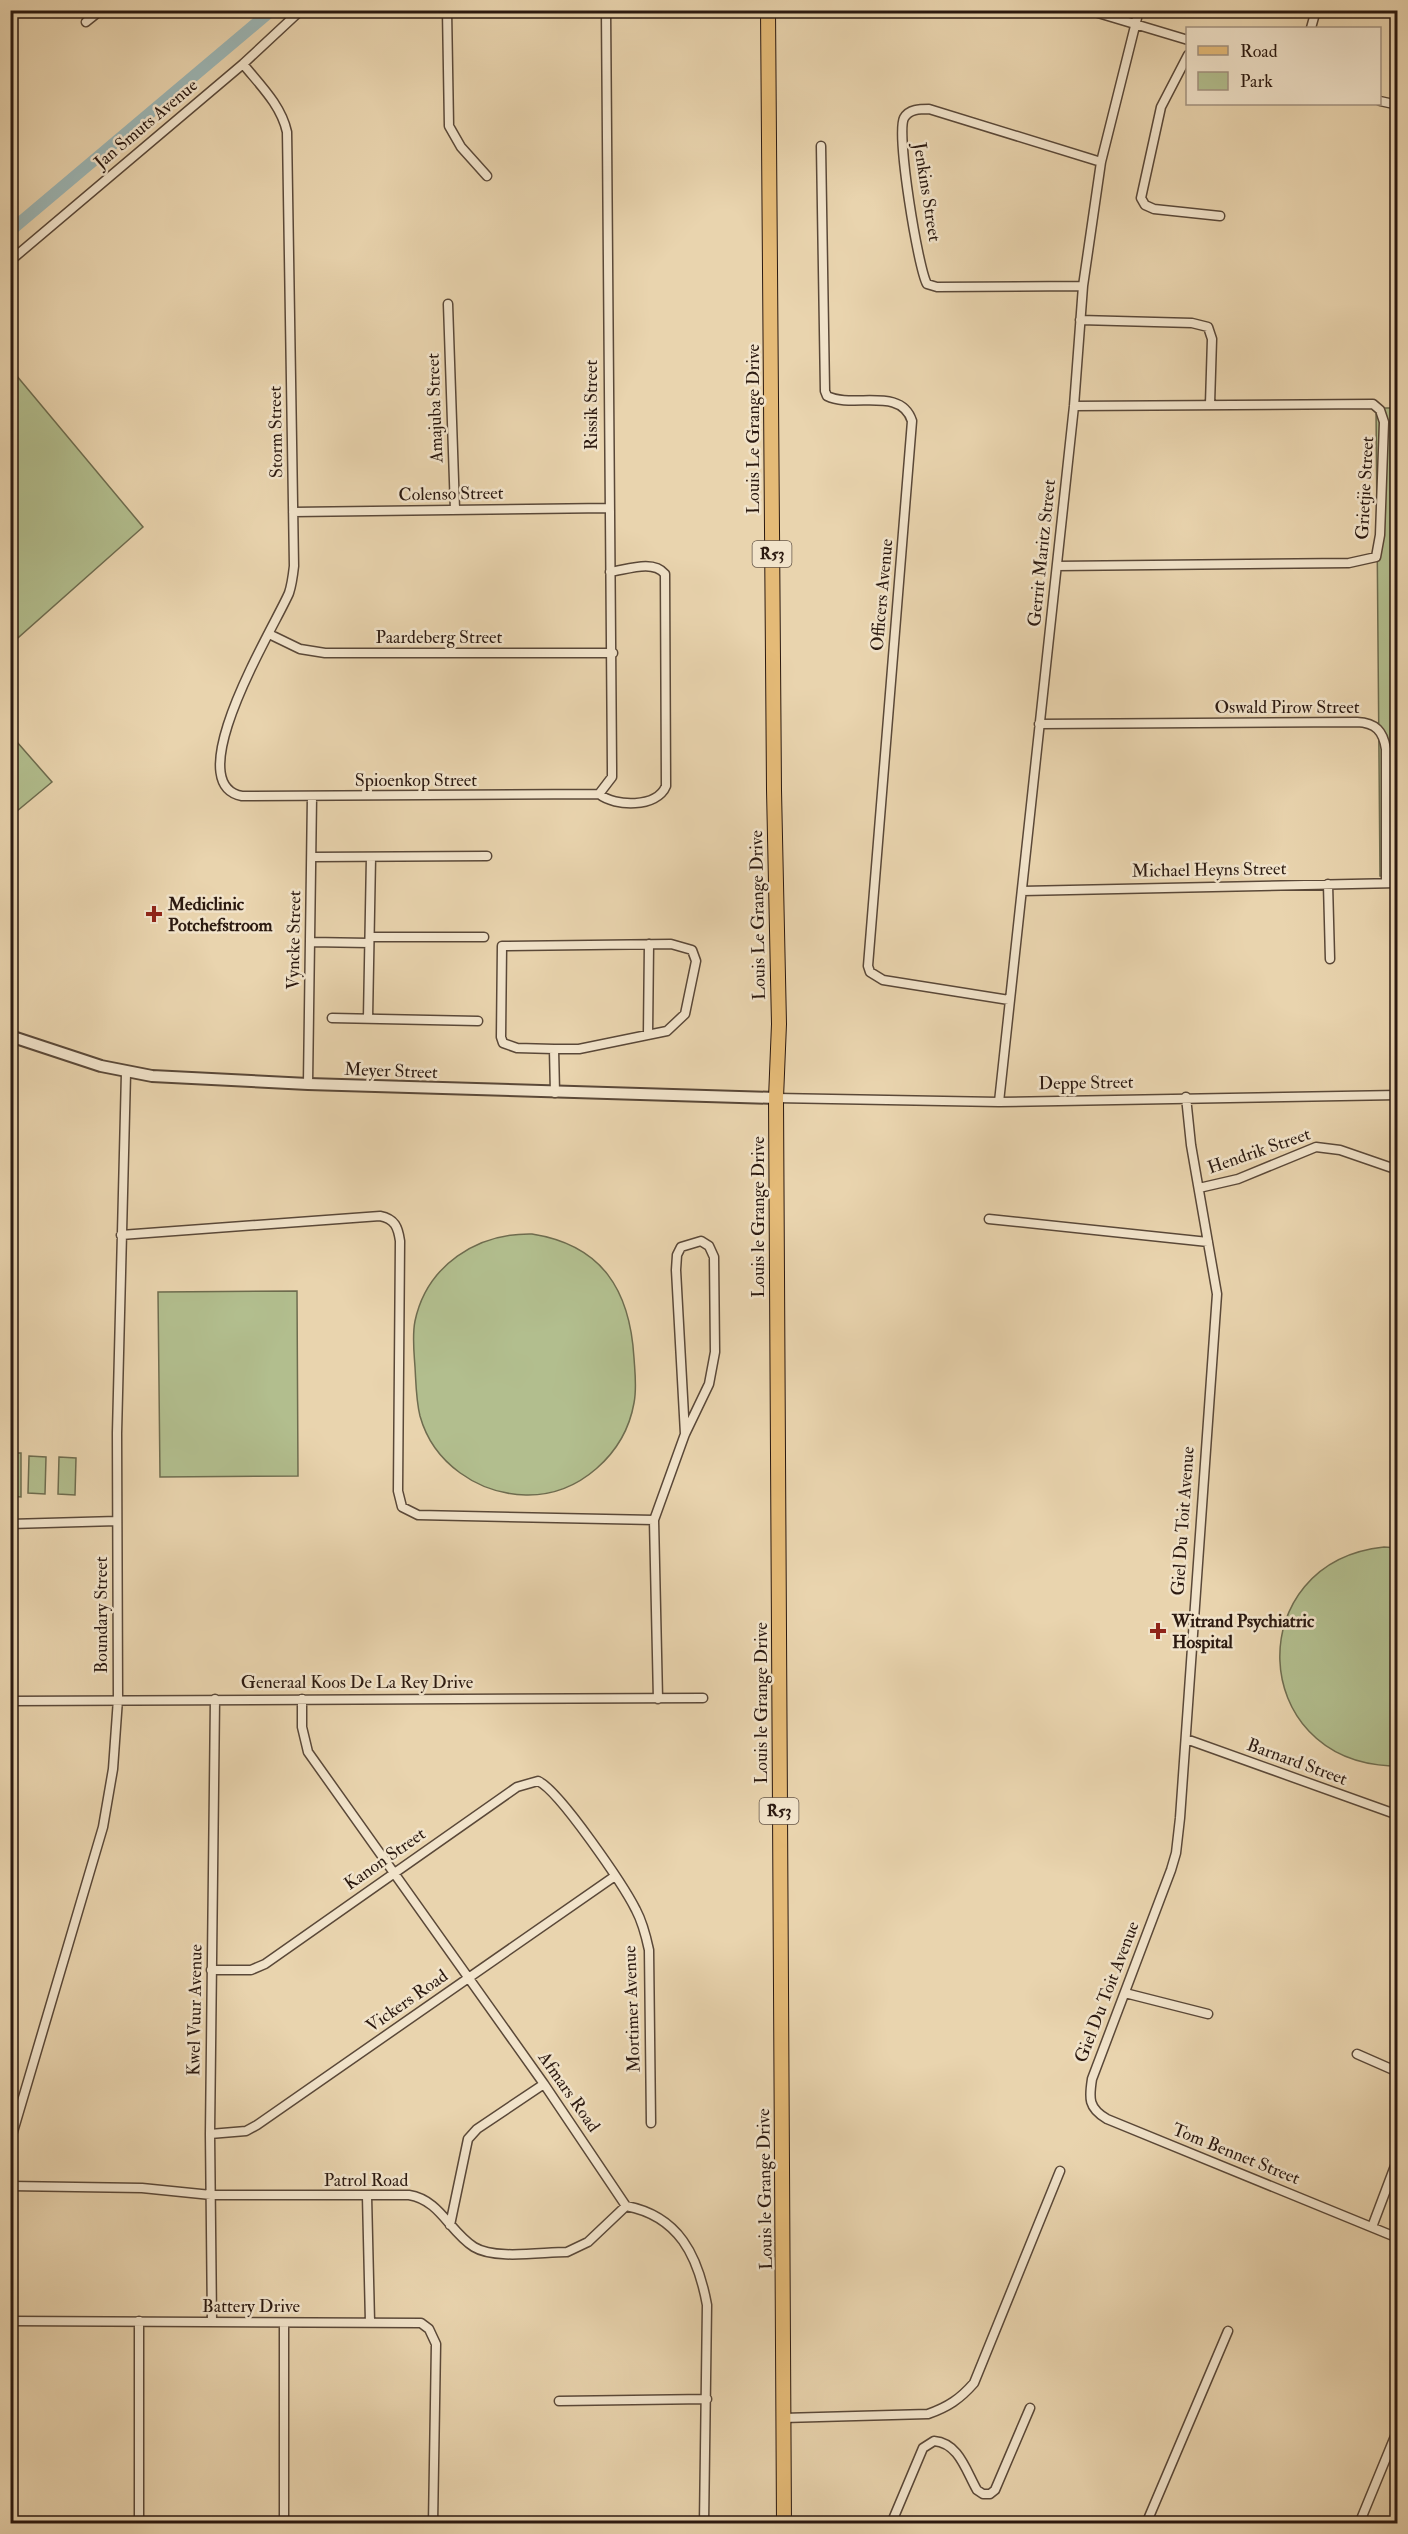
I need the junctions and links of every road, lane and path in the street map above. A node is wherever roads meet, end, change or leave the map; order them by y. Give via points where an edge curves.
1 (101, 10) edge
2 (301, 10) edge
3 (447, 10) edge
4 (606, 10) edge
5 (768, 10) edge
6 (1089, 10) edge
7 (1138, 10) edge
8 (1316, 10) edge
9 (86, 22) dead end
10 (1135, 24) junction
11 (1311, 27) edge
12 (1186, 39) edge
13 (1186, 59) edge
14 (243, 64) junction
15 (1381, 101) edge
16 (1398, 105) edge
17 (821, 146) dead end
18 (1101, 162) junction
19 (487, 176) dead end
20 (1220, 216) dead end
21 (10, 261) edge
22 (1083, 286) junction
23 (448, 304) dead end
24 (1080, 320) junction
25 (1210, 404) junction
26 (1074, 406) junction
27 (608, 508) junction
28 (455, 510) junction
29 (293, 512) junction
30 (1056, 567) junction
31 (610, 572) junction
32 (269, 634) junction
33 (613, 653) junction
34 (1039, 724) junction
35 (233, 794) joint
36 (599, 794) junction
37 (312, 796) junction
38 (487, 856) dead end
39 (312, 857) junction
40 (372, 857) junction
41 (1386, 882) junction
42 (1398, 883) edge
43 (1328, 884) junction
44 (1022, 891) junction
45 (484, 937) dead end
46 (370, 940) junction
47 (311, 942) junction
48 (649, 944) junction
49 (1330, 959) dead end
50 (1009, 1000) junction
51 (332, 1018) dead end
52 (368, 1018) junction
53 (478, 1021) dead end
54 (648, 1035) junction
55 (10, 1036) edge
56 (554, 1049) junction
57 (126, 1073) junction
58 (308, 1084) junction
59 (555, 1093) junction
60 (1398, 1095) edge
61 (1186, 1097) junction
62 (776, 1098) junction
63 (999, 1102) junction
64 (1398, 1170) edge
65 (1199, 1188) junction
66 (988, 1219) dead end
67 (121, 1235) junction
68 (1208, 1242) junction
69 (685, 1434) junction
70 (654, 1520) junction
71 (117, 1521) junction
72 (10, 1524) edge
73 (703, 1698) dead end
74 (118, 1699) junction
75 (214, 1699) junction
76 (302, 1699) junction
77 (658, 1699) junction
78 (10, 1701) edge
79 (1186, 1739) junction
80 (567, 1810) joint
81 (1398, 1815) edge
82 (392, 1874) junction
83 (615, 1876) junction
84 (211, 1970) junction
85 (469, 1978) junction
86 (1125, 1993) junction
87 (1208, 2014) dead end
88 (1357, 2054) dead end
89 (1398, 2072) edge
90 (1092, 2079) joint
91 (544, 2084) junction
92 (651, 2123) dead end
93 (210, 2134) junction
94 (10, 2142) edge
95 (1398, 2158) edge
96 (1060, 2171) dead end
97 (10, 2186) edge
98 (211, 2195) junction
99 (367, 2196) junction
100 (626, 2206) junction
101 (450, 2225) junction
102 (1372, 2228) junction
103 (1398, 2238) edge
104 (10, 2321) edge
105 (138, 2321) junction
106 (212, 2322) junction
107 (370, 2322) junction
108 (284, 2323) junction
109 (1228, 2331) dead end
110 (707, 2399) junction
111 (559, 2401) dead end
112 (1030, 2408) dead end
113 (783, 2418) junction
114 (1398, 2429) edge
115 (139, 2523) edge
116 (284, 2523) edge
117 (433, 2523) edge
118 (704, 2523) edge
119 (784, 2523) edge
120 (891, 2523) edge
121 (1146, 2523) edge
122 (1359, 2523) edge

1 - 9 street
2 - 14 street, Jan Smuts Avenue
3 - 19 street via 449,126 461,147
4 - 27 street, Rissik Street
5 - 62 main road, Louis Le Grange Drive / R53 via 779,1024
6 - 10 street
7 - 10 street, Gerrit Maritz Street
8 - 11 street
10 - 12 street
10 - 18 street, Gerrit Maritz Street
13 - 20 street via 1161,107 1141,198 1154,209
14 - 21 street, Jan Smuts Avenue
14 - 29 street, Storm Street via 278,108 287,132
15 - 16 street
17 - 50 street, Officers Avenue via 825,391 827,396 837,399 895,402 912,421 868,966 870,972 883,980
18 - 22 street, Gerrit Maritz Street
18 - 22 street, Jenkins Street via 929,109 911,112 902,126 905,168 927,284
22 - 24 street, Gerrit Maritz Street
23 - 28 street, Amajuba Street
24 - 25 street via 1192,323 1208,327 1212,339
24 - 26 street, Gerrit Maritz Street
25 - 26 street, Grietjie Street
25 - 30 street, Grietjie Street via 1376,406 1383,415 1385,431 1376,556 1349,563
26 - 30 street, Gerrit Maritz Street
27 - 28 street, Colenso Street
27 - 31 street, Rissik Street
28 - 29 street, Colenso Street
29 - 32 street, Storm Street via 292,584
30 - 34 street, Gerrit Maritz Street
31 - 33 street, Rissik Street
31 - 36 street, Spioenkop Street via 646,566 665,574 666,786 660,795 647,801 615,802
32 - 33 street, Paardeberg Street via 300,649 325,653
32 - 35 street, Storm Street via 225,729 223,783
33 - 36 street, Rissik Street via 612,777
34 - 41 street, Oswald Pirow Street via 1372,725 1381,732 1386,749
34 - 44 street, Gerrit Maritz Street
35 - 37 street, Spioenkop Street
36 - 37 street, Spioenkop Street
37 - 39 street, Vyncke Street
38 - 40 street
39 - 40 street
39 - 47 street, Vyncke Street
40 - 46 street
41 - 42 street, Michael Heyns Street
41 - 43 street, Michael Heyns Street
43 - 44 street, Michael Heyns Street
43 - 49 street
44 - 50 street, Gerrit Maritz Street
45 - 46 street
46 - 47 street
46 - 52 street
47 - 58 street, Vyncke Street
48 - 54 street
48 - 54 street via 686,946 696,961 686,1014 668,1031
48 - 56 street via 502,946 503,1043 517,1048
50 - 63 street, Gerrit Maritz Street
51 - 52 street
52 - 53 street
54 - 56 street via 579,1049
55 - 57 street, Meyer Street
56 - 59 street
57 - 58 street, Meyer Street
57 - 67 street, Boundary Street
58 - 59 street, Meyer Street
59 - 62 street, Meyer Street
60 - 61 street, Deppe Street
61 - 63 street, Deppe Street
61 - 65 street, Giel Du Toit Avenue
62 - 63 street, Deppe Street
62 - 113 main road, Louis le Grange Drive / R53
64 - 65 street, Hendrik Street via 1340,1150 1316,1147 1238,1179
65 - 68 street, Giel Du Toit Avenue
66 - 68 street
67 - 70 street via 389,1218 398,1228 400,1241 398,1491 402,1507 418,1515
67 - 71 street, Boundary Street
68 - 79 street, Giel Du Toit Avenue via 1217,1294
69 - 69 street via 677,1255 681,1247 701,1241 709,1246 714,1257 715,1352 709,1384
69 - 70 street
70 - 77 street
71 - 72 street
71 - 74 street, Boundary Street
73 - 77 street, Generaal Koos De La Rey Drive
74 - 75 street, Generaal Koos De La Rey Drive
74 - 78 street, Generaal Koos De La Rey Drive
74 - 94 street, Boundary Street via 109,1802
75 - 76 street, Generaal Koos De La Rey Drive
75 - 84 street, Kwel Vuur Avenue
76 - 77 street, Generaal Koos De La Rey Drive
76 - 82 street, Afmars Road via 302,1727 308,1752
79 - 81 street, Barnard Street
79 - 86 street, Giel Du Toit Avenue via 1176,1853
80 - 82 street, Kanon Street via 542,1782 523,1784
80 - 83 street, Mortimer Avenue
82 - 84 street, Kanon Street via 265,1964 251,1970
82 - 85 street, Afmars Road
83 - 85 street, Vickers Road
83 - 92 street, Mortimer Avenue via 642,1923 649,1950
84 - 93 street, Kwel Vuur Avenue
85 - 91 street, Afmars Road
85 - 93 street, Vickers Road via 257,2126 246,2131
86 - 87 street
86 - 90 street, Giel Du Toit Avenue
88 - 89 street
90 - 102 street, Tom Bennet Street via 1090,2104 1100,2115
91 - 100 street, Afmars Road
91 - 101 street via 468,2139
93 - 98 street, Kwel Vuur Avenue
95 - 102 street
96 - 113 street via 974,2383 961,2398 928,2414
97 - 98 street, Patrol Road via 142,2188
98 - 99 street, Patrol Road
98 - 106 street, Kwel Vuur Avenue
99 - 101 street, Patrol Road via 419,2197 432,2204
99 - 107 street
100 - 101 street, Patrol Road via 588,2242 567,2252 484,2251
100 - 110 street via 660,2217 671,2225 687,2247 700,2276 707,2305
102 - 103 street, Tom Bennet Street
104 - 105 street, Battery Drive
105 - 106 street, Battery Drive
105 - 115 street
106 - 108 street, Battery Drive
107 - 108 street, Battery Drive
107 - 117 street, Battery Drive via 416,2322 429,2329 436,2344
108 - 116 street
109 - 121 street
110 - 111 street
110 - 118 street
112 - 120 street via 995,2490 990,2494 977,2490 956,2450 934,2441 923,2448
113 - 119 main road, Louis le Grange Drive / R53
114 - 122 street

